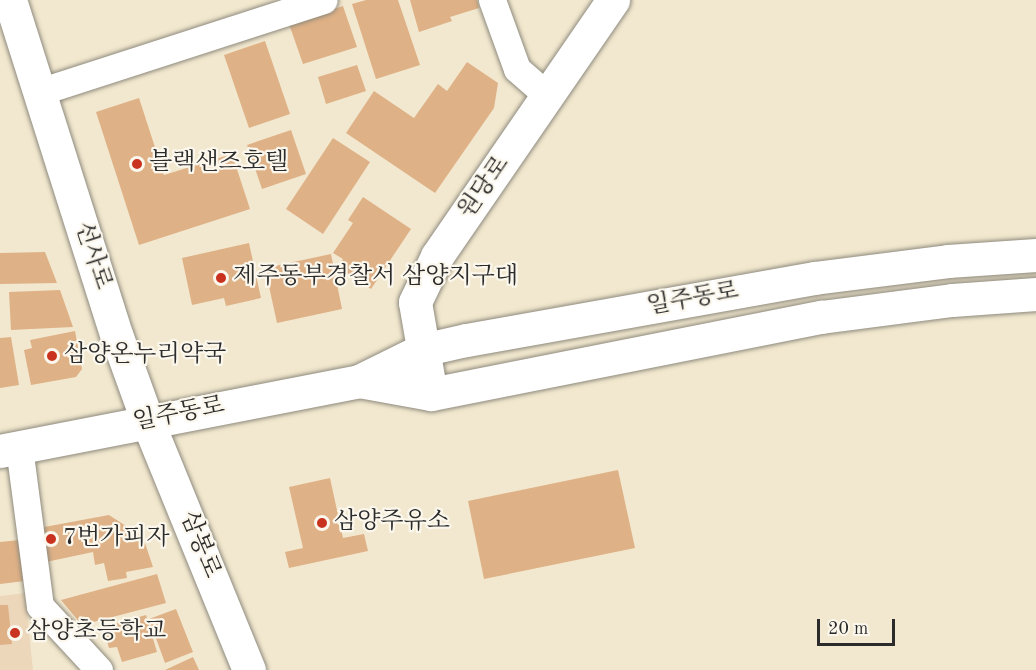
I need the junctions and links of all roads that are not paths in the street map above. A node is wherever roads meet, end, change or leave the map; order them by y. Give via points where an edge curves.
1 (10, 0) edge
2 (323, 0) edge
3 (492, 0) edge
4 (613, 0) edge
5 (39, 92) junction
6 (548, 96) junction
7 (1036, 255) edge
8 (1036, 294) edge
9 (422, 350) junction
10 (359, 381) junction
11 (431, 394) junction
12 (147, 420) junction
13 (10, 449) edge
14 (99, 670) edge
15 (249, 670) edge

1 - 5 main road, 선사로
2 - 5 street
3 - 6 street via 517,69
4 - 6 main road, 원당로
5 - 12 main road, 선사로
6 - 9 main road, 원당로 via 437,256 415,302
7 - 9 main road, 일주동로 via 948,261 814,278
8 - 11 main road, 일주동로 via 821,317
9 - 10 main road, 일주동로
9 - 11 main road, 원당로
10 - 11 main road, 일주동로
10 - 12 main road, 일주동로
12 - 13 main road, 일주동로
12 - 15 main road, 삼봉로
13 - 14 street via 40,606

